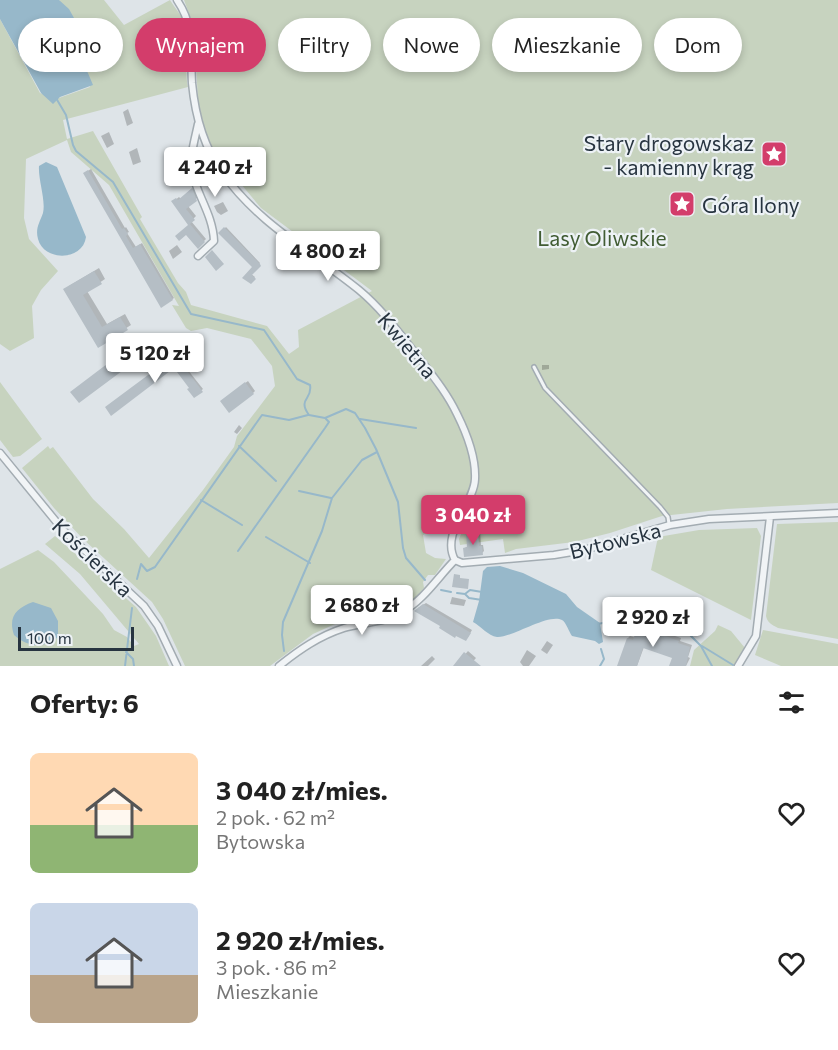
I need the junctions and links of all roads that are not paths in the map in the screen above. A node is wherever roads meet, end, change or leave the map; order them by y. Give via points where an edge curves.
1 (177, 0) edge
2 (198, 122) junction
3 (198, 256) dead end
4 (534, 367) dead end
5 (0, 453) edge
6 (838, 513) edge
7 (770, 518) junction
8 (669, 525) junction
9 (455, 560) junction
10 (177, 666) edge
11 (279, 666) edge
12 (738, 666) edge

1 - 2 street, Kwietna via 190,28
2 - 3 street, Kwietna via 192,171 214,241
2 - 9 street, Kwietna via 215,163 240,194 283,235 370,300 448,397 465,432 476,477 454,534
4 - 8 lane via 545,388 660,507
5 - 10 street, Kościerska via 63,530 144,606
6 - 7 street, Bytowska
7 - 8 street, Bytowska via 709,519
7 - 12 street via 756,636
8 - 9 street, Bytowska via 554,555 462,563
9 - 11 street via 401,613 328,634 298,650

